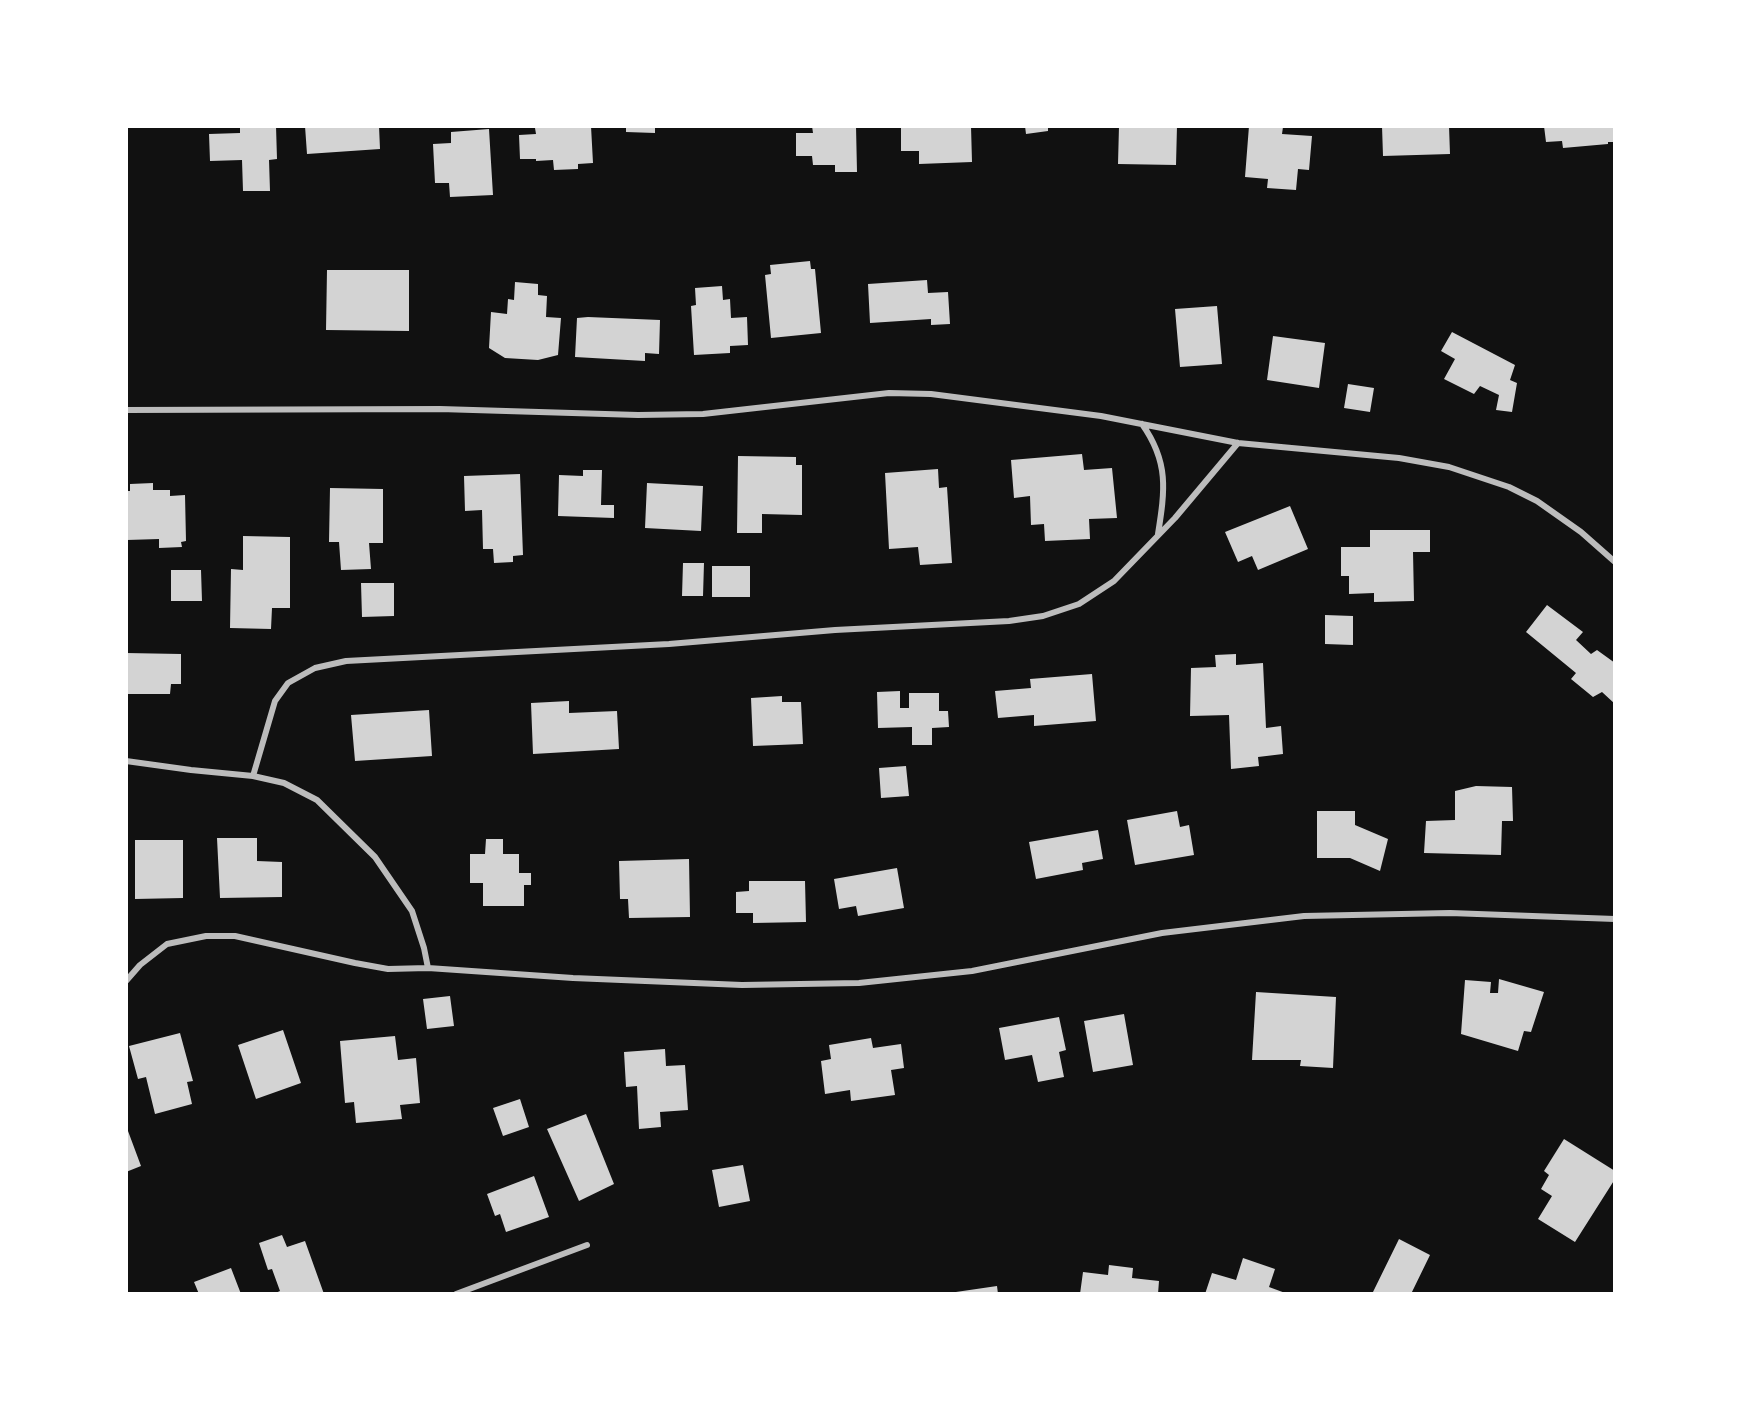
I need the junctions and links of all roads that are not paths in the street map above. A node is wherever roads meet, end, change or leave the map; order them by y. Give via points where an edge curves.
1 (126, 410) edge
2 (1142, 423) junction
3 (1238, 443) junction
4 (1158, 535) junction
5 (1615, 562) edge
6 (126, 760) edge
7 (253, 777) junction
8 (1615, 918) edge
9 (428, 968) junction
10 (126, 981) edge
11 (587, 1245) dead end
12 (456, 1294) edge

1 - 2 street via 440,409 703,414 890,393 931,394
2 - 3 street
2 - 4 street via 1155,442 1163,472
3 - 4 street
3 - 5 street via 1399,458 1458,470 1537,501
4 - 7 street via 1114,581 1078,604 1042,616 669,644 346,662 315,668 288,683 276,700
6 - 7 street
7 - 9 street via 284,783 317,800 375,857 411,912
8 - 9 street via 1450,913 1304,916 1162,933 972,970 859,983 742,985
9 - 10 street via 388,969 235,936 206,936 167,944
11 - 12 street

